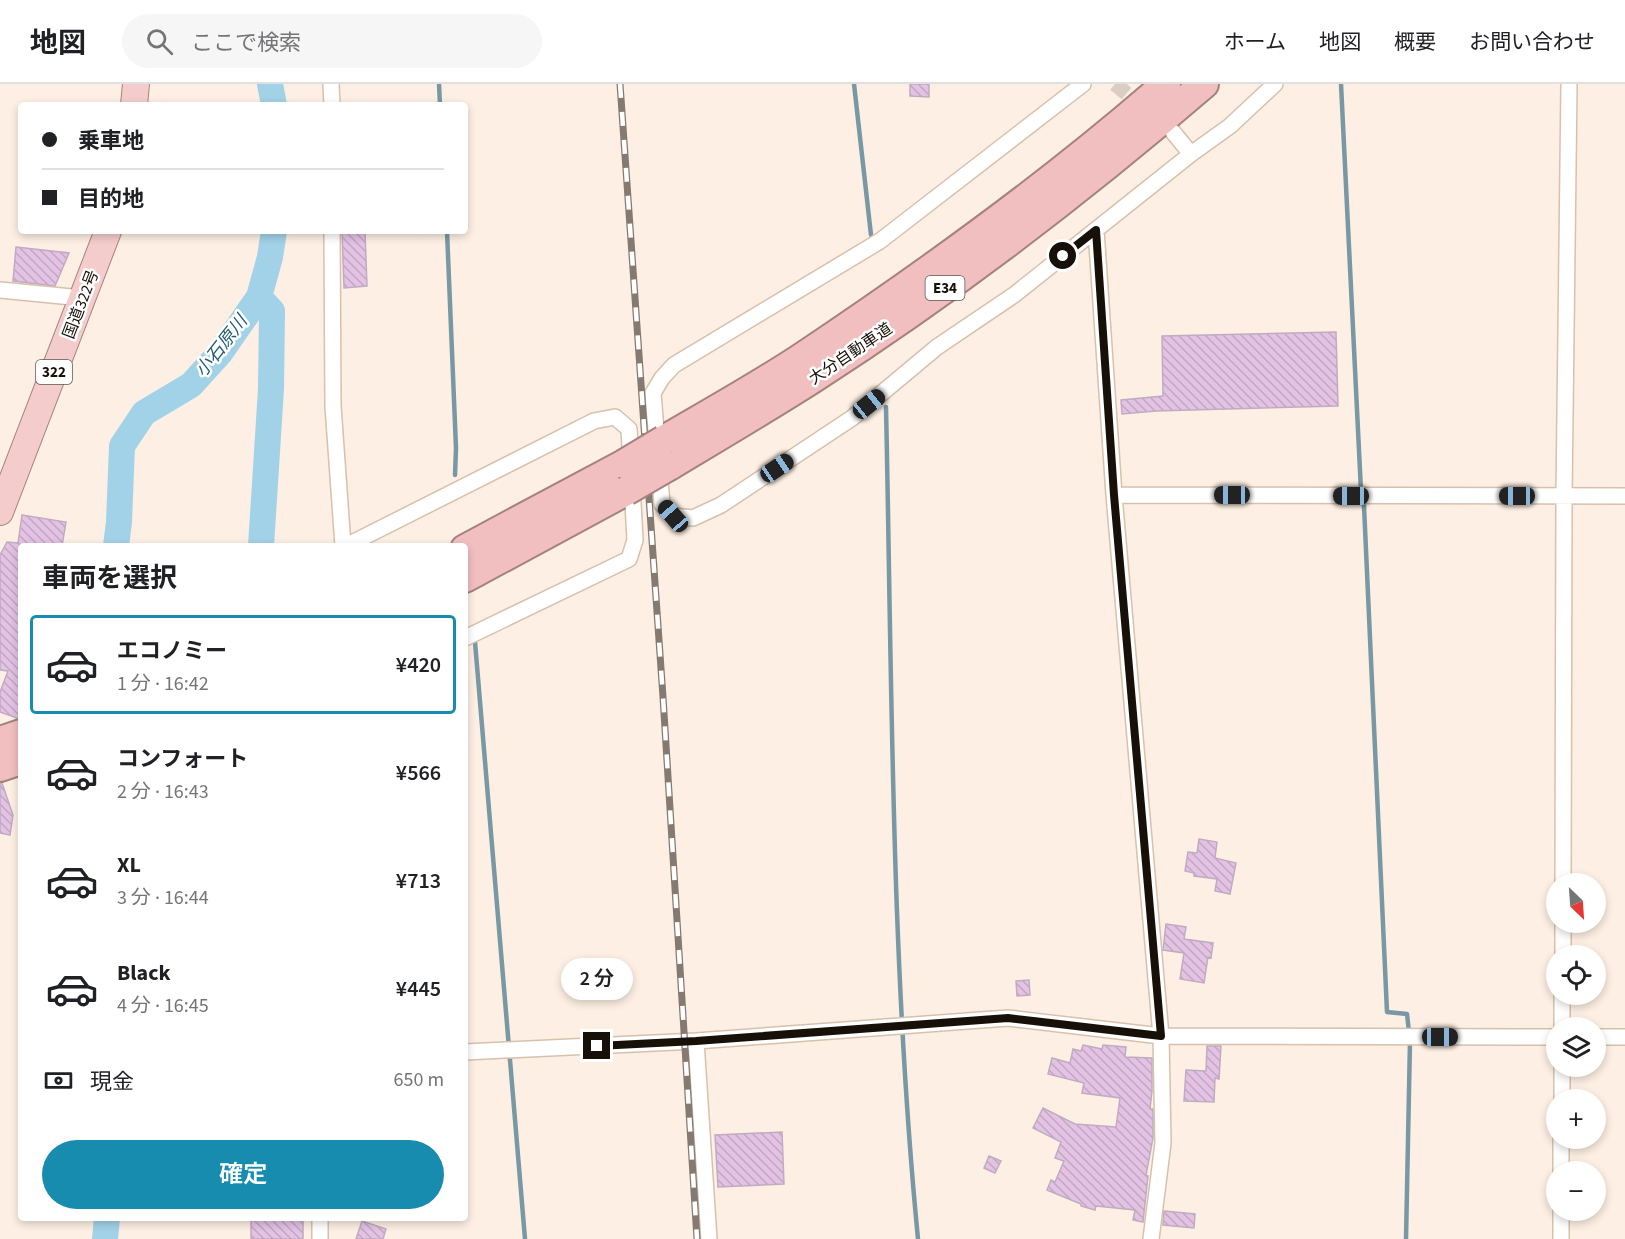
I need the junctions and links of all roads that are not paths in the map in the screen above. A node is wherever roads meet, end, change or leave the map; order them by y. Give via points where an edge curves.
1 (136, 84) edge
2 (331, 84) edge
3 (1083, 84) edge
4 (1166, 84) edge
5 (1204, 84) edge
6 (1275, 84) edge
7 (1569, 84) edge
8 (134, 102) edge
9 (332, 102) edge
10 (1173, 132) dead end
11 (1191, 154) junction
12 (1096, 230) junction
13 (107, 234) edge
14 (332, 234) edge
15 (0, 290) edge
16 (82, 298) junction
17 (667, 453) junction
18 (625, 478) junction
19 (1114, 495) junction
20 (1564, 496) junction
21 (1625, 496) edge
22 (0, 512) edge
23 (344, 543) edge
24 (350, 543) edge
25 (468, 548) edge
26 (468, 576) edge
27 (468, 637) edge
28 (18, 735) edge
29 (0, 741) edge
30 (18, 761) edge
31 (0, 767) edge
32 (1563, 873) edge
33 (1161, 1036) junction
34 (1546, 1037) edge
35 (1606, 1037) edge
36 (1625, 1037) edge
37 (696, 1041) junction
38 (468, 1052) edge
39 (320, 1221) edge
40 (1561, 1221) edge
41 (320, 1239) edge
42 (709, 1239) edge
43 (1151, 1239) edge
44 (1561, 1239) edge

1 - 8 highway
2 - 9 street
3 - 12 street via 880,241 674,365 653,393 662,504 673,516 693,518 721,505 852,418 937,347 1014,295
4 - 17 highway, 大分自動車道 / E34 via 1031,193
5 - 17 highway, 大分自動車道 / E34 via 1028,228 924,303 812,379
6 - 11 street via 1230,126
7 - 20 street
10 - 11 street
11 - 12 street
12 - 19 street
13 - 16 highway, 国道322号 / 322
14 - 23 street via 333,406
15 - 16 street
16 - 22 highway, 国道322号 / 322
17 - 18 highway, 大分自動車道 / E34, bridge
18 - 25 highway, 大分自動車道 / E34
18 - 26 highway, 大分自動車道 / E34
19 - 20 street
19 - 33 street
20 - 21 street
20 - 32 street
24 - 27 street via 594,422 615,417 629,429 635,540 629,559
28 - 29 highway
30 - 31 highway
33 - 34 street
33 - 37 street via 1008,1018
33 - 43 street via 1163,1143
35 - 36 street
37 - 38 street
37 - 42 street
39 - 41 street
40 - 44 street

